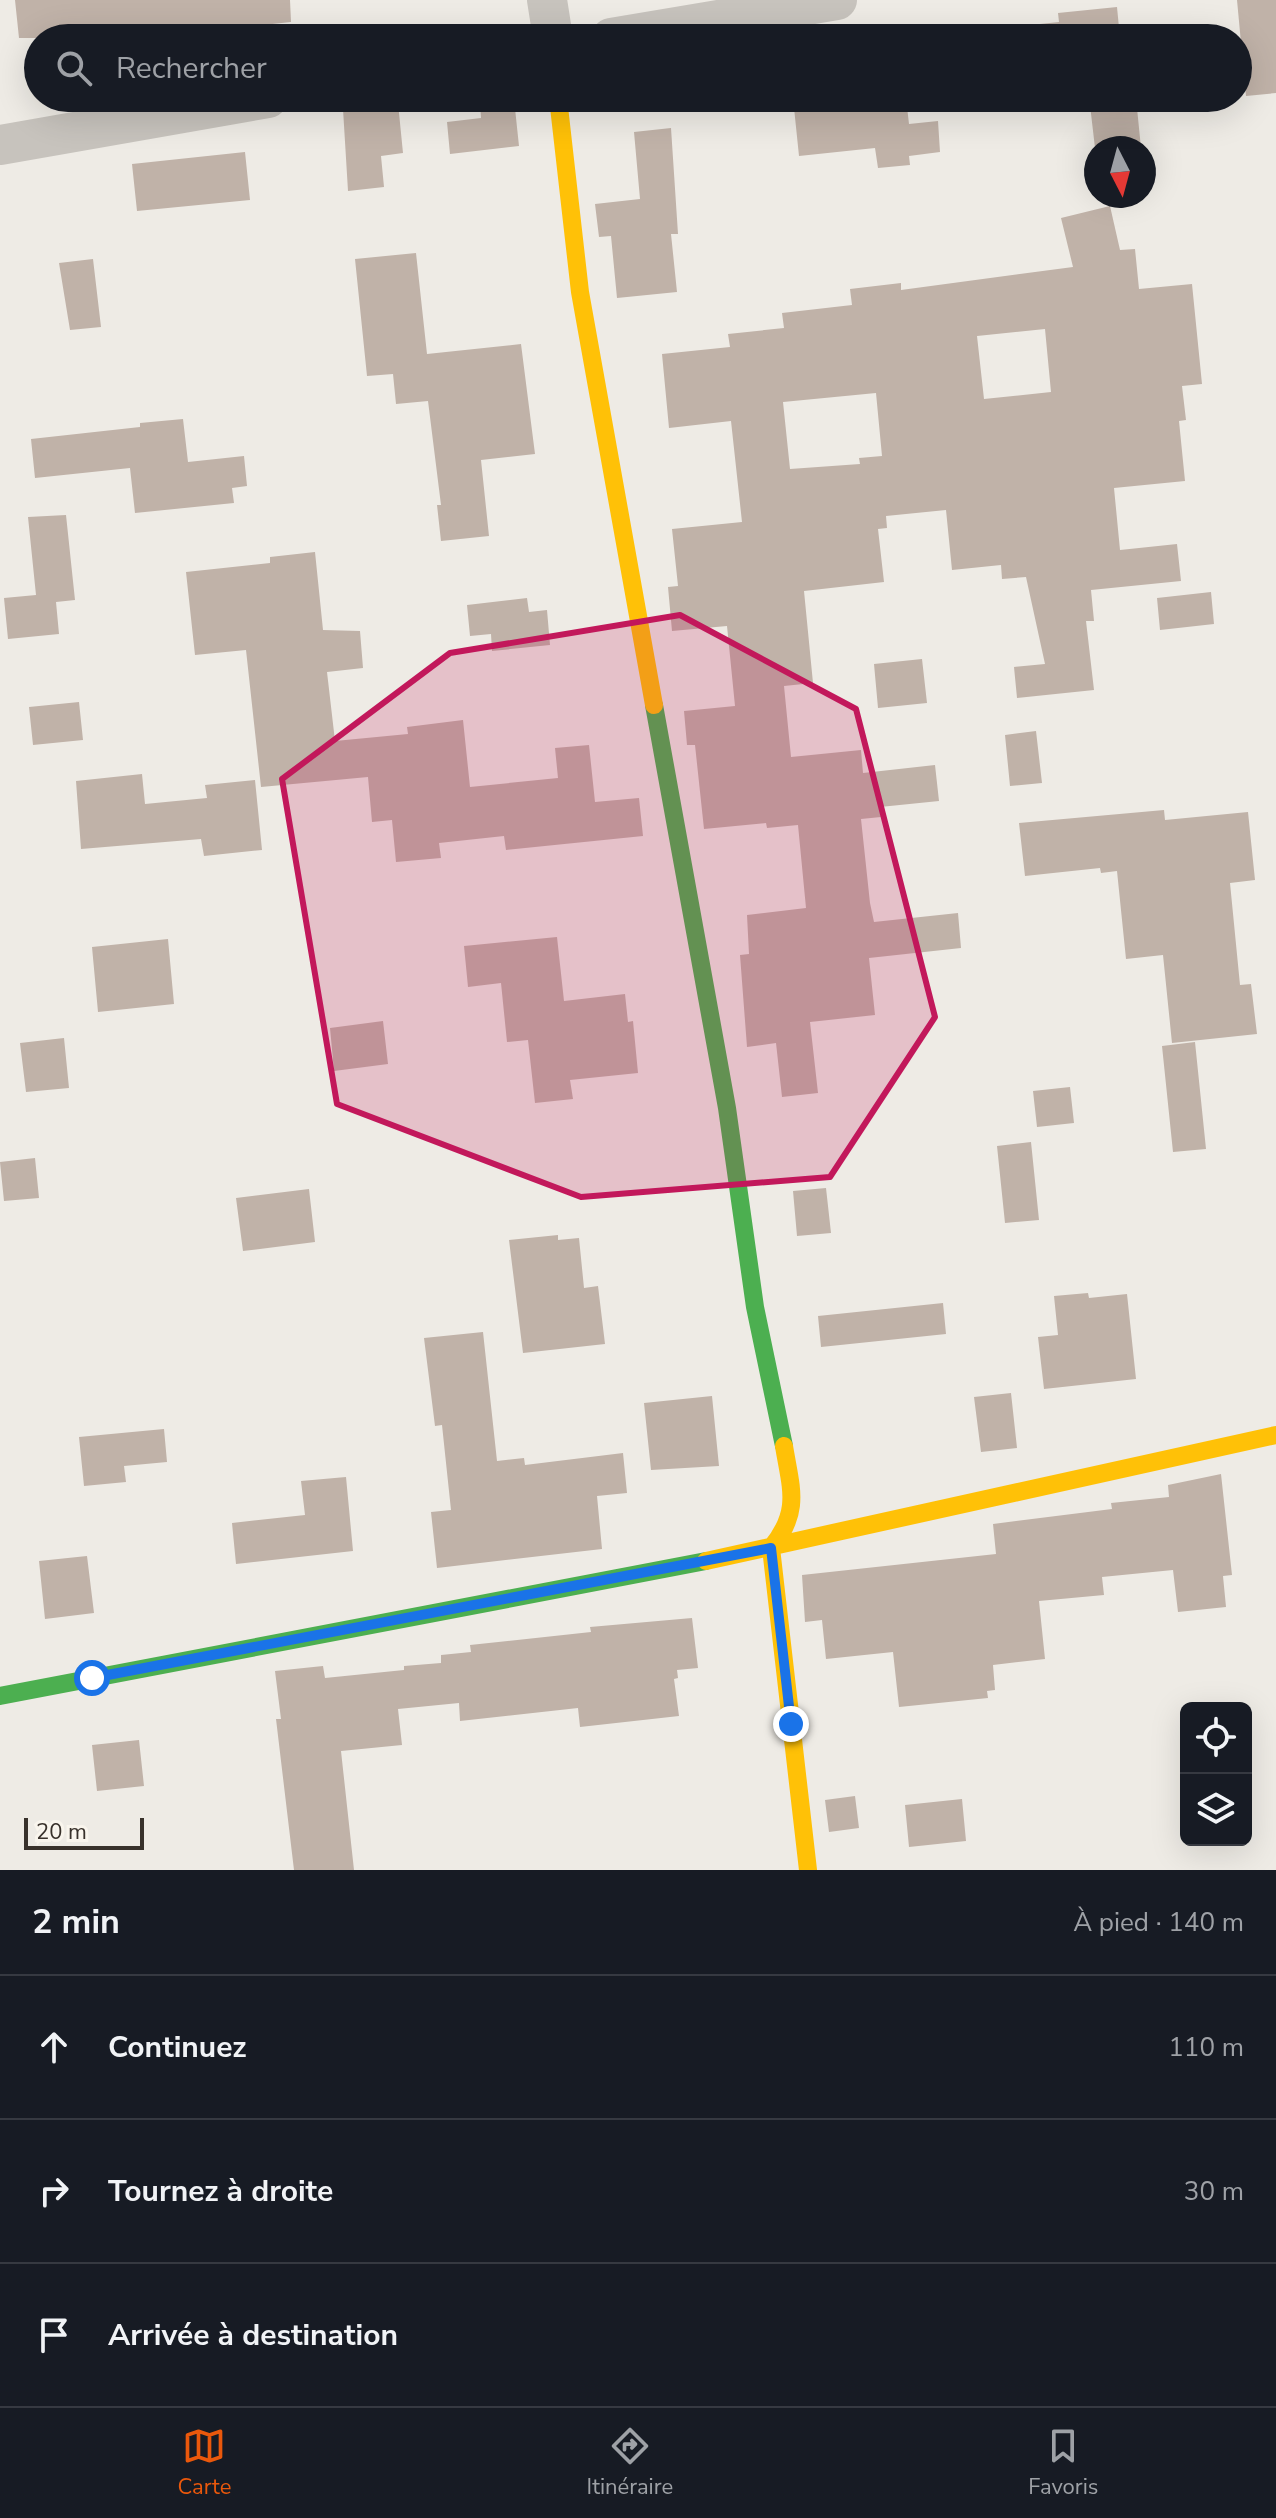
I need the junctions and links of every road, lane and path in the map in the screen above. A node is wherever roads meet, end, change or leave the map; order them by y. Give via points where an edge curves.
1 (547, 0) edge
2 (837, 0) edge
3 (551, 24) edge
4 (694, 24) edge
5 (188, 112) edge
6 (559, 112) edge
7 (0, 145) edge
8 (1276, 1435) edge
9 (771, 1548) junction
10 (0, 1696) edge
11 (808, 1870) edge

1 - 3 street
2 - 4 street
5 - 7 street
6 - 9 street via 587,335 649,657 727,1108 755,1307 792,1496 788,1527
8 - 9 street
9 - 10 street
9 - 11 street

